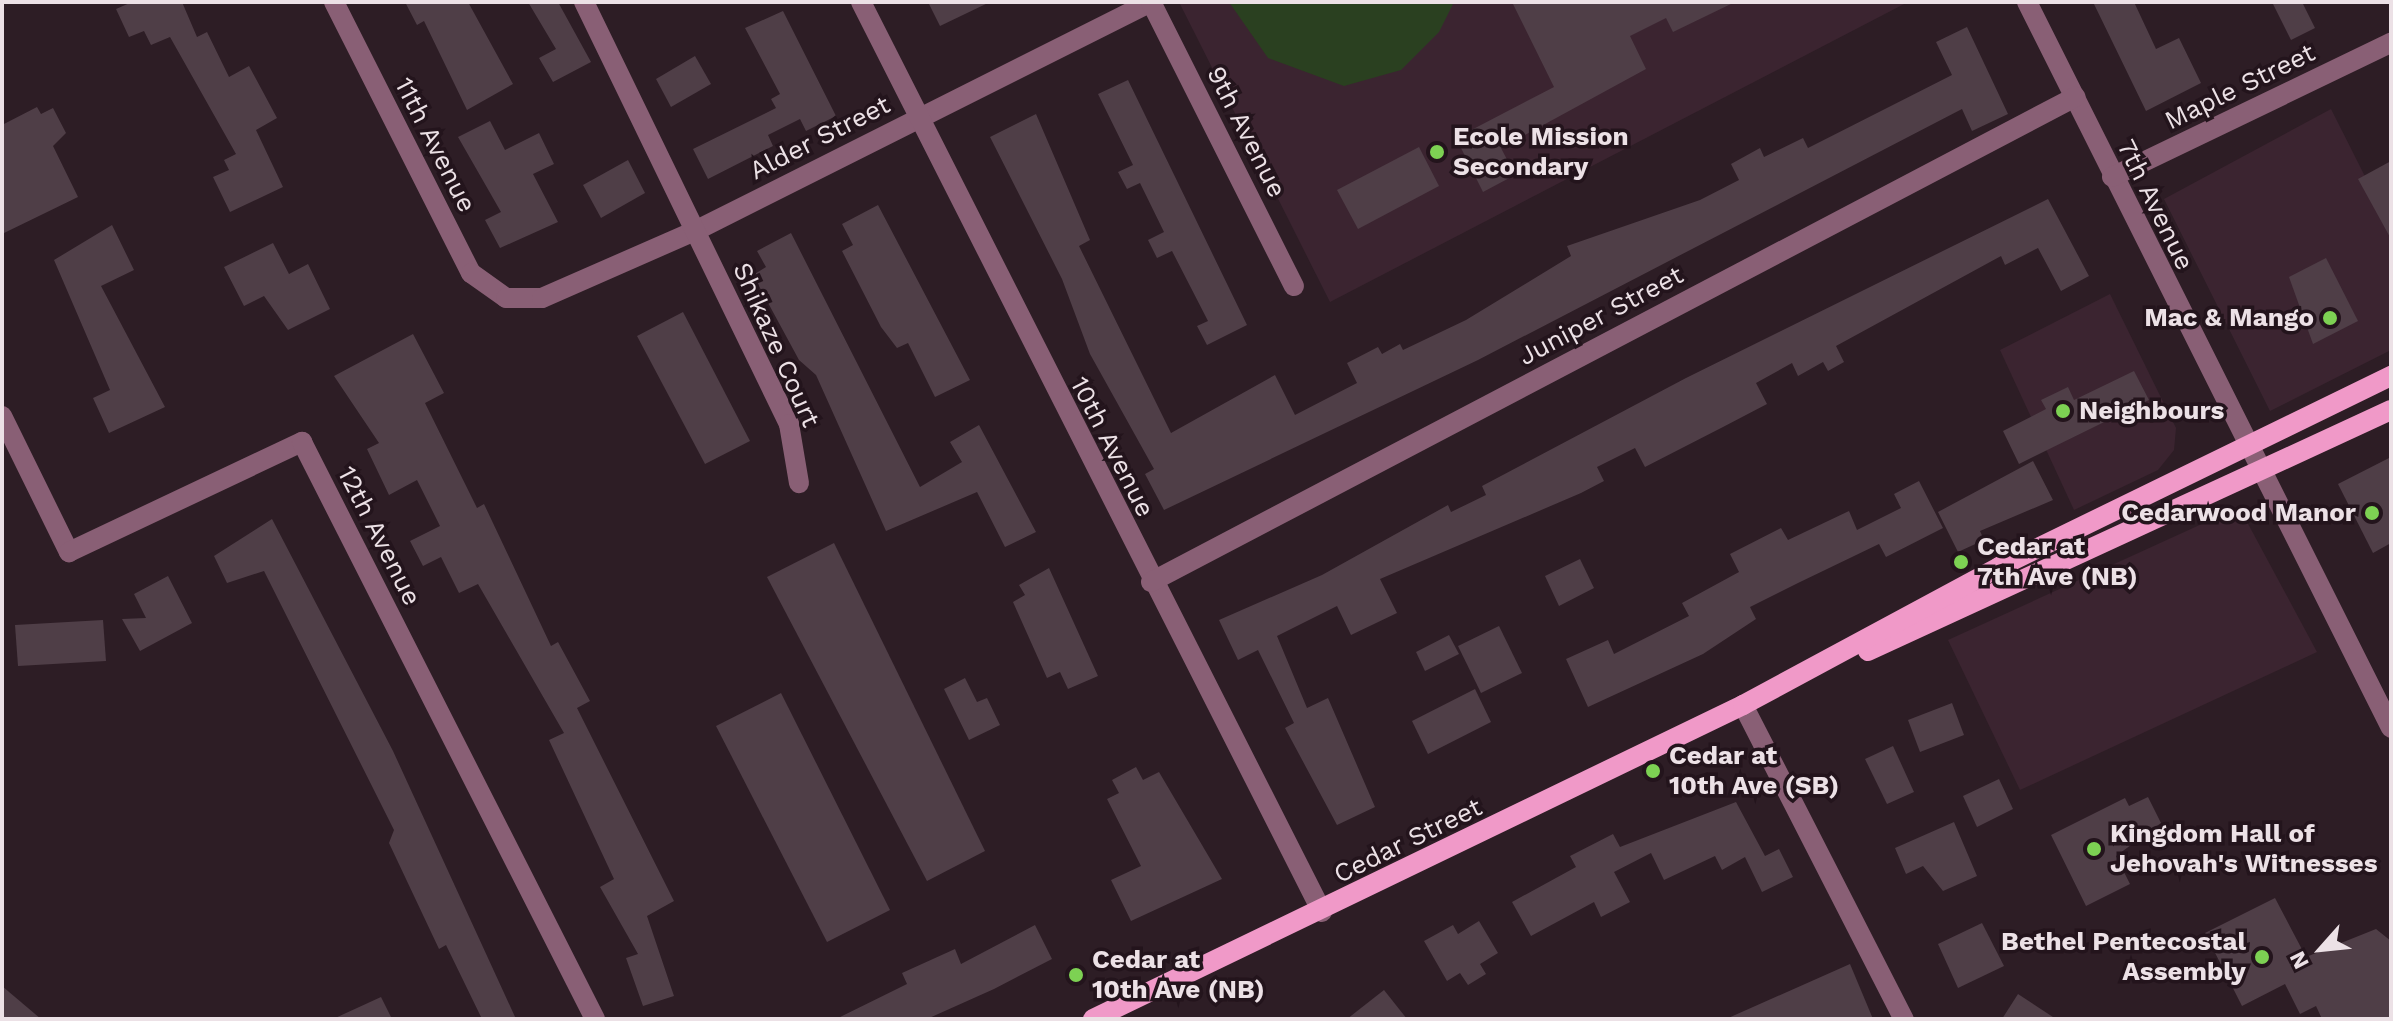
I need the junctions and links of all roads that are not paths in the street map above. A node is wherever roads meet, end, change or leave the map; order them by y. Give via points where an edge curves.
1 (334, 2) edge
2 (584, 2) edge
3 (861, 2) edge
4 (1151, 2) edge
5 (2027, 2) edge
6 (2391, 43) edge
7 (2075, 97) junction
8 (918, 117) junction
9 (2112, 177) junction
10 (697, 230) junction
11 (1294, 286) dead end
12 (506, 298) joint
13 (2391, 376) edge
14 (2391, 410) edge
15 (2, 416) edge
16 (2246, 448) junction
17 (2260, 477) junction
18 (799, 483) dead end
19 (1151, 582) junction
20 (1743, 705) junction
21 (2391, 728) edge
22 (1322, 912) junction
23 (595, 1019) edge
24 (1093, 1019) edge
25 (1904, 1019) edge

1 - 12 street, 11th Avenue via 471,273
2 - 10 street, Shikaze Court
3 - 8 street, 10th Avenue
4 - 8 street, Alder Street
4 - 11 street, 9th Avenue
5 - 7 street, 7th Avenue
6 - 9 street, Maple Street
7 - 9 street, 7th Avenue
7 - 19 street, Juniper Street
8 - 10 street, Alder Street
8 - 19 street, 10th Avenue
9 - 16 street, 7th Avenue
10 - 12 street, Alder Street via 542,298
10 - 18 street, Shikaze Court via 789,424
13 - 16 main road, Cedar Street
14 - 17 main road, Cedar Street
15 - 23 street, 12th Avenue via 69,552 302,442
16 - 17 street, 7th Avenue
16 - 20 main road, Cedar Street via 1999,567
17 - 20 main road, Cedar Street
17 - 21 street, 7th Avenue
19 - 22 street, 10th Avenue
20 - 22 main road, Cedar Street
20 - 25 street
22 - 24 main road, Cedar Street

